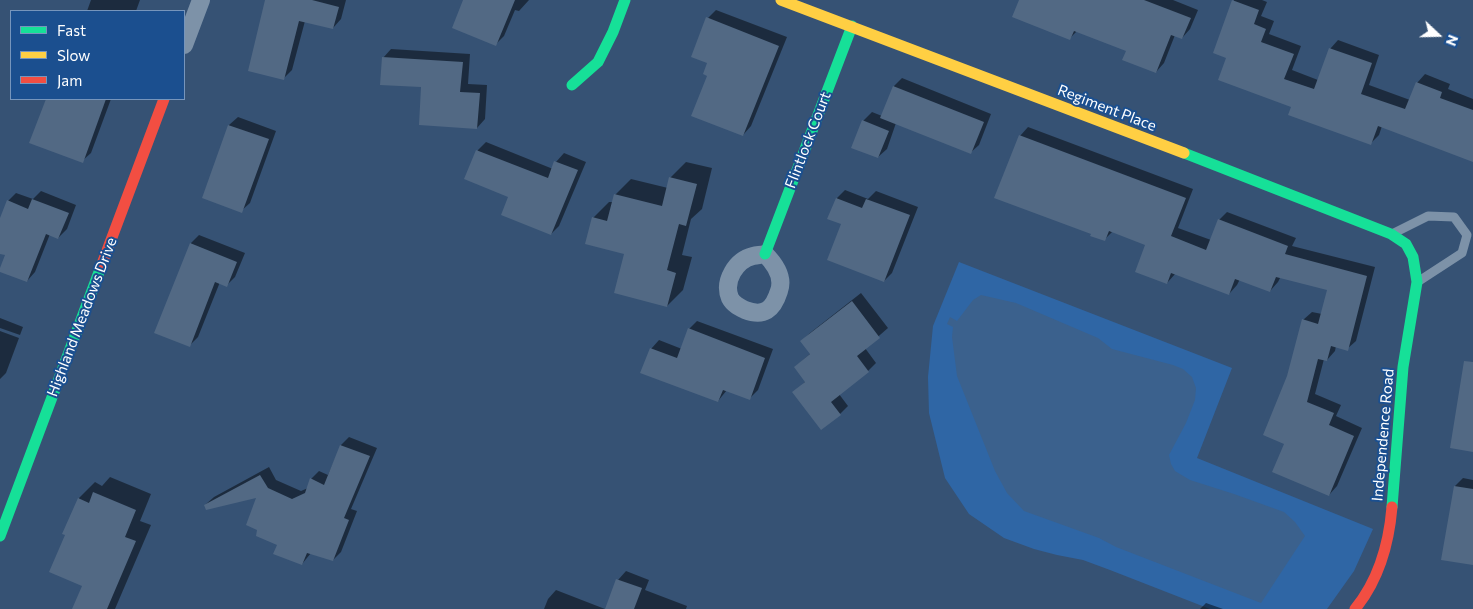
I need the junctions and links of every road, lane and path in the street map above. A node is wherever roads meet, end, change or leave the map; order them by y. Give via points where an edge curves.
1 (201, 0) edge
2 (625, 0) edge
3 (781, 0) edge
4 (852, 26) junction
5 (185, 42) edge
6 (572, 85) dead end
7 (164, 100) edge
8 (1391, 234) junction
9 (765, 254) dead end
10 (1414, 257) joint
11 (1417, 282) junction
12 (0, 536) edge
13 (1355, 609) edge

1 - 5 street
2 - 6 street via 598,62
3 - 4 street, Regiment Place
4 - 8 street, Regiment Place
4 - 9 street, Flintlock Court
7 - 12 street, Highland Meadows Drive
8 - 10 street, Regiment Place via 1406,244
8 - 11 lane via 1428,216 1454,217 1467,235 1462,253
10 - 11 street, Independence Road
11 - 13 street, Independence Road via 1403,367 1391,519 1381,563

